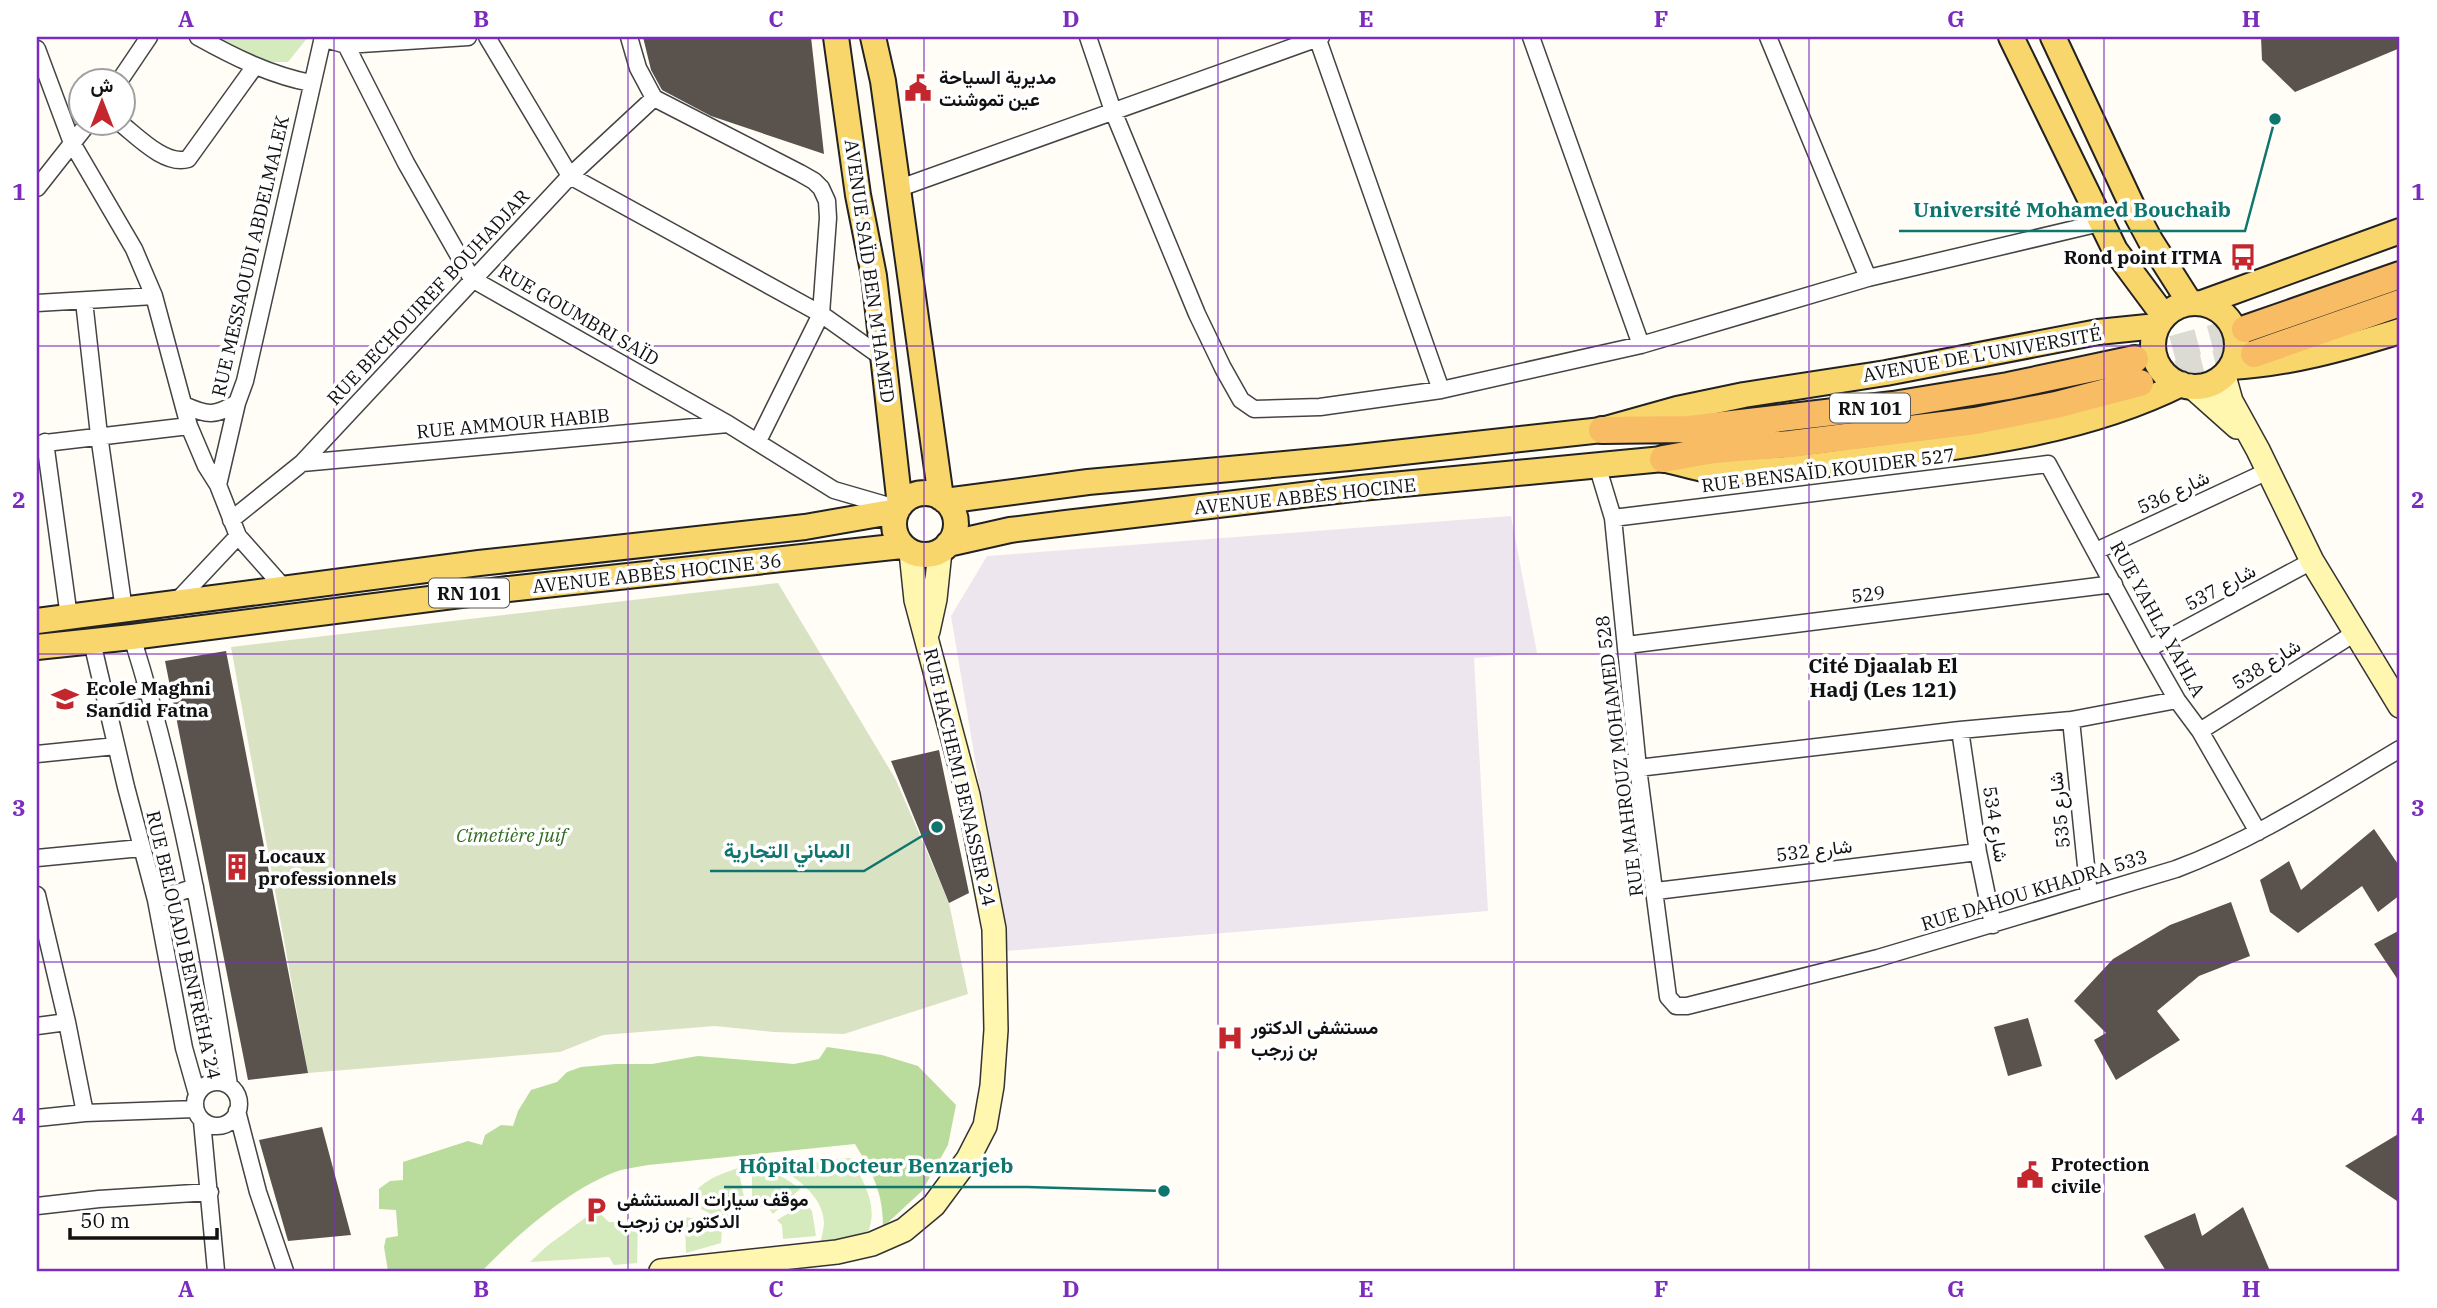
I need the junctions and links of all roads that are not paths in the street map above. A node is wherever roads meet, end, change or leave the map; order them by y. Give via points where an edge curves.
1 (149, 37) edge
2 (198, 37) edge
3 (468, 37) edge
4 (487, 37) edge
5 (629, 37) edge
6 (836, 37) edge
7 (873, 37) edge
8 (1088, 37) edge
9 (1318, 37) edge
10 (1531, 37) edge
11 (1768, 37) edge
12 (2011, 37) edge
13 (2053, 37) edge
14 (322, 38) edge
15 (346, 45) junction
16 (37, 49) edge
17 (129, 66) edge
18 (255, 66) junction
19 (311, 83) junction
20 (654, 98) junction
21 (1113, 111) junction
22 (136, 135) edge
23 (78, 136) edge
24 (72, 143) junction
25 (570, 176) junction
26 (37, 188) edge
27 (897, 189) junction
28 (858, 195) junction
29 (827, 201) junction
30 (2100, 223) junction
31 (2400, 231) edge
32 (2400, 275) edge
33 (1868, 278) junction
34 (472, 279) junction
35 (154, 296) junction
36 (84, 301) junction
37 (37, 303) edge
38 (2196, 303) junction
39 (2400, 303) edge
40 (821, 314) junction
41 (2161, 321) junction
42 (2245, 329) tunnel mouth
43 (2400, 331) edge
44 (1641, 345) junction
45 (2254, 354) tunnel mouth
46 (883, 358) junction
47 (2227, 371) junction
48 (2186, 385) junction
49 (1441, 390) junction
50 (237, 403) junction
51 (184, 405) junction
52 (728, 424) junction
53 (189, 426) junction
54 (1602, 430) junction
55 (99, 435) junction
56 (758, 441) junction
57 (41, 443) edge
58 (1663, 459) junction
59 (2263, 460) junction
60 (302, 463) junction
61 (2049, 464) joint
62 (1597, 465) junction
63 (218, 485) junction
64 (943, 500) junction
65 (898, 508) junction
66 (1611, 510) junction
67 (231, 520) junction
68 (238, 536) junction
69 (944, 548) junction
70 (906, 549) junction
71 (2096, 551) junction
72 (2312, 561) junction
73 (2114, 584) junction
74 (285, 589) junction
75 (177, 601) junction
76 (124, 610) junction
77 (69, 617) junction
78 (37, 621) edge
79 (2355, 633) junction
80 (927, 634) junction
81 (132, 637) junction
82 (92, 642) junction
83 (1627, 645) junction
84 (37, 647) edge
85 (2148, 649) junction
86 (148, 688) junction
87 (106, 698) junction
88 (2177, 700) junction
89 (2400, 706) edge
90 (2071, 720) junction
91 (1960, 730) junction
92 (2200, 731) junction
93 (116, 746) junction
94 (2400, 749) edge
95 (37, 754) edge
96 (1638, 768) junction
97 (2258, 832) junction
98 (141, 848) junction
99 (1978, 852) junction
100 (37, 859) edge
101 (195, 887) junction
102 (1656, 891) junction
103 (2090, 895) junction
104 (156, 900) junction
105 (38, 906) edge
106 (1993, 925) junction
107 (1667, 990) joint
108 (67, 1022) junction
109 (37, 1026) edge
110 (229, 1085) junction
111 (198, 1108) junction
112 (237, 1111) junction
113 (85, 1113) junction
114 (37, 1118) edge
115 (210, 1192) junction
116 (37, 1206) edge
117 (216, 1271) edge
118 (285, 1271) edge
119 (661, 1271) edge

1 - 17 street
2 - 18 street
3 - 15 street
4 - 25 street
5 - 20 street
6 - 28 main road, AVENUE SAÏD BEN M'HAMED
7 - 27 main road, AVENUE SAÏD BEN M'HAMED
8 - 21 street
9 - 21 street
9 - 49 street
10 - 44 street
11 - 33 street
12 - 30 main road
13 - 38 main road via 2135,212
14 - 15 street
14 - 19 street, RUE MESSAOUDI ABDELMALEK
15 - 34 street, RUE GOUMBRI SAÏD
16 - 24 street
18 - 19 street
18 - 22 street via 188,159 179,162 165,156
19 - 50 street, RUE MESSAOUDI ABDELMALEK
20 - 25 street, RUE BECHOUIREF BOUHADJAR
20 - 29 street via 800,173 821,188
21 - 27 street
21 - 49 street via 1196,314 1241,400 1254,409 1274,410
23 - 24 street
24 - 26 street
24 - 35 street via 134,249
25 - 34 street, RUE BECHOUIREF BOUHADJAR
25 - 40 street
27 - 64 main road, AVENUE SAÏD BEN M'HAMED
28 - 29 street
28 - 46 main road, AVENUE SAÏD BEN M'HAMED via 874,276
29 - 40 street
30 - 33 street
30 - 41 main road
31 - 38 main road
32 - 42 highway
33 - 44 street
34 - 52 street, RUE GOUMBRI SAÏD
34 - 60 street, RUE BECHOUIREF BOUHADJAR
35 - 36 street
35 - 51 street
36 - 37 street
36 - 55 street
38 - 41 main road via 2172,310
38 - 47 main road via 2223,314 2235,333 2235,357
39 - 45 highway
40 - 46 street
40 - 56 street
41 - 48 main road via 2153,337 2156,360 2171,379
41 - 54 main road, AVENUE DE L'UNIVERSITÉ via 1677,408
43 - 47 main road via 2284,362
44 - 49 street
46 - 65 main road, AVENUE SAÏD BEN M'HAMED
47 - 48 main road via 2208,385
47 - 59 main road via 2231,401
48 - 58 main road via 2091,419 1914,453 1767,472 1712,471
48 - 59 main road via 2227,416
50 - 51 street via 220,413 203,414
50 - 63 street, RUE MESSAOUDI ABDELMALEK
51 - 53 street
52 - 56 street, RUE GOUMBRI SAÏD
52 - 60 street, RUE AMMOUR HABIB
53 - 55 street
53 - 63 street
54 - 58 highway, RN 101 via 1689,429 2137,371 2056,405 1975,421
54 - 64 main road, AVENUE ABBÈS HOCINE
55 - 57 street
55 - 76 street
56 - 65 street, RUE GOUMBRI SAÏD via 834,490
57 - 77 street
58 - 62 main road, AVENUE ABBÈS HOCINE
59 - 71 street, شارع 536
59 - 72 main road
60 - 67 street, RUE BECHOUIREF BOUHADJAR
61 - 66 street, RUE BENSAÏD KOUIDER 527
61 - 71 street, RUE YAHLA YAHLA
62 - 66 street, RUE MAHROUZ MOHAMED 528
62 - 69 main road, AVENUE ABBÈS HOCINE via 1010,530
63 - 67 street
64 - 65 main road via 919,494
64 - 69 main road via 955,518 953,536
65 - 70 main road via 894,529
65 - 74 main road, AVENUE ABBÈS HOCINE 36 / RN 101 via 805,527
66 - 83 street, RUE MAHROUZ MOHAMED 528
67 - 68 street
68 - 74 street
68 - 75 street
69 - 70 main road via 931,555
69 - 80 main road
70 - 80 main road, RUE HACHEMI BENASSER 24
70 - 81 main road, AVENUE ABBÈS HOCINE 36 / RN 101 via 508,589
71 - 73 street, RUE YAHLA YAHLA
72 - 79 main road
72 - 85 street, 537 شارع
73 - 83 street, 529
73 - 85 street, RUE YAHLA YAHLA
74 - 75 main road, AVENUE ABBÈS HOCINE 36 / RN 101
75 - 76 main road, AVENUE ABBÈS HOCINE 36 / RN 101
76 - 77 main road, AVENUE ABBÈS HOCINE 36 / RN 101
77 - 78 main road, AVENUE ABBÈS HOCINE 36 / RN 101
79 - 89 main road
79 - 92 street, 538 شارع
80 - 119 main road, RUE HACHEMI BENASSER 24 via 968,795 994,929 996,1030 985,1126 968,1159 934,1205 904,1230 837,1252
81 - 82 main road, AVENUE ABBÈS HOCINE 36 / RN 101
81 - 86 street, RUE BELOUADI BENFRÉHA 24
82 - 84 main road, AVENUE ABBÈS HOCINE 36 / RN 101
82 - 87 street, RUE BELOUADI BENFRÉHA 24
83 - 96 street, RUE MAHROUZ MOHAMED 528
85 - 88 street, RUE YAHLA YAHLA
86 - 87 street
86 - 101 street, RUE BELOUADI BENFRÉHA 24
87 - 93 street, RUE BELOUADI BENFRÉHA 24
88 - 90 street
88 - 92 street, RUE YAHLA YAHLA
90 - 91 street
90 - 103 street, 535 شارع
91 - 96 street
91 - 99 street, 534 شارع
92 - 97 street, RUE YAHLA YAHLA
93 - 95 street
93 - 98 street, RUE BELOUADI BENFRÉHA 24
94 - 97 street, RUE DAHOU KHADRA 533
96 - 102 street, RUE MAHROUZ MOHAMED 528
97 - 103 street, RUE DAHOU KHADRA 533 via 2216,854
98 - 100 street
98 - 104 street, RUE BELOUADI BENFRÉHA 24
99 - 102 street, 532 شارع
99 - 106 street, 534 شارع
101 - 104 street
101 - 110 street, RUE BELOUADI BENFRÉHA 24
102 - 107 street, RUE MAHROUZ MOHAMED 528
103 - 106 street, RUE DAHOU KHADRA 533
104 - 111 street, RUE BELOUADI BENFRÉHA 24
105 - 108 street
106 - 107 street, RUE DAHOU KHADRA 533 via 1687,1006 1670,1002
108 - 109 street
108 - 113 street
110 - 111 street via 207,1084
110 - 112 street via 238,1097
111 - 112 street via 209,1124 229,1122
111 - 113 street
111 - 115 street, RUE BELOUADI BENFRÉHA 24
112 - 118 street
113 - 114 street
115 - 116 street
115 - 117 street, RUE BELOUADI BENFRÉHA 24

